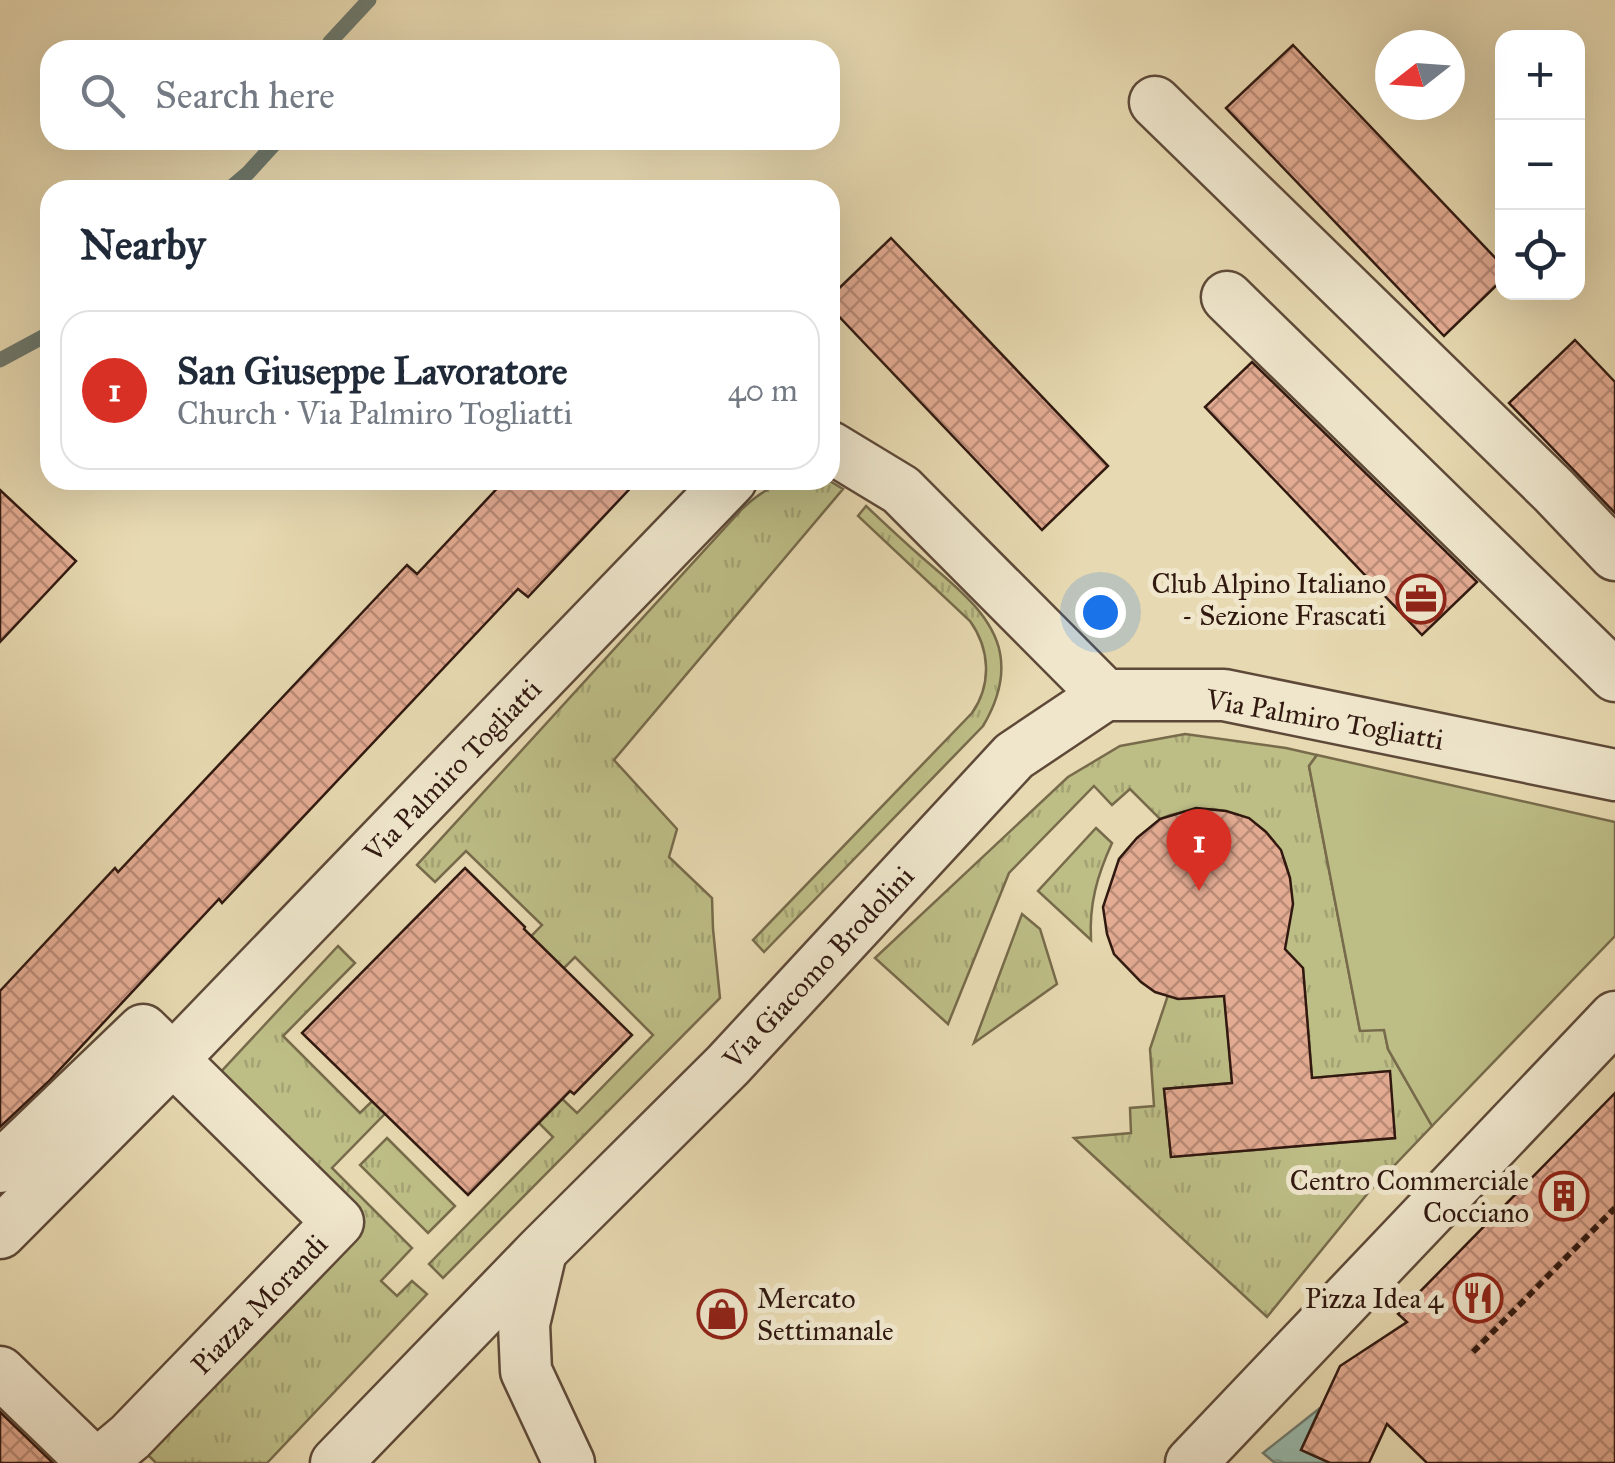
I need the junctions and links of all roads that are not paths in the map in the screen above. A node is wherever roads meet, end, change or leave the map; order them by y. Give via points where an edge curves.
1 (1155, 102) dead end
2 (1227, 297) dead end
3 (840, 453) edge
4 (721, 490) edge
5 (1615, 555) edge
6 (1615, 676) edge
7 (1105, 695) junction
8 (1615, 775) edge
9 (1615, 1017) edge
10 (172, 1060) junction
11 (0, 1167) edge
12 (0, 1233) edge
13 (542, 1251) junction
14 (0, 1372) edge
15 (96, 1463) edge
16 (336, 1463) edge
17 (569, 1463) edge
18 (1191, 1463) edge

1 - 5 street
2 - 6 street
3 - 7 street via 901,490
4 - 10 street, Via Palmiro Togliatti
7 - 8 street, Via Palmiro Togliatti via 1224,695
7 - 13 street, Via Giacomo Brodolini via 1014,756 728,1064
9 - 18 street
10 - 11 street, Piazza Morandi via 143,1030
10 - 12 street
10 - 15 street, Piazza Morandi via 338,1222 130,1437
13 - 16 street, Via Giacomo Brodolini
13 - 17 street via 524,1324 526,1371
14 - 15 street, Piazza Morandi

